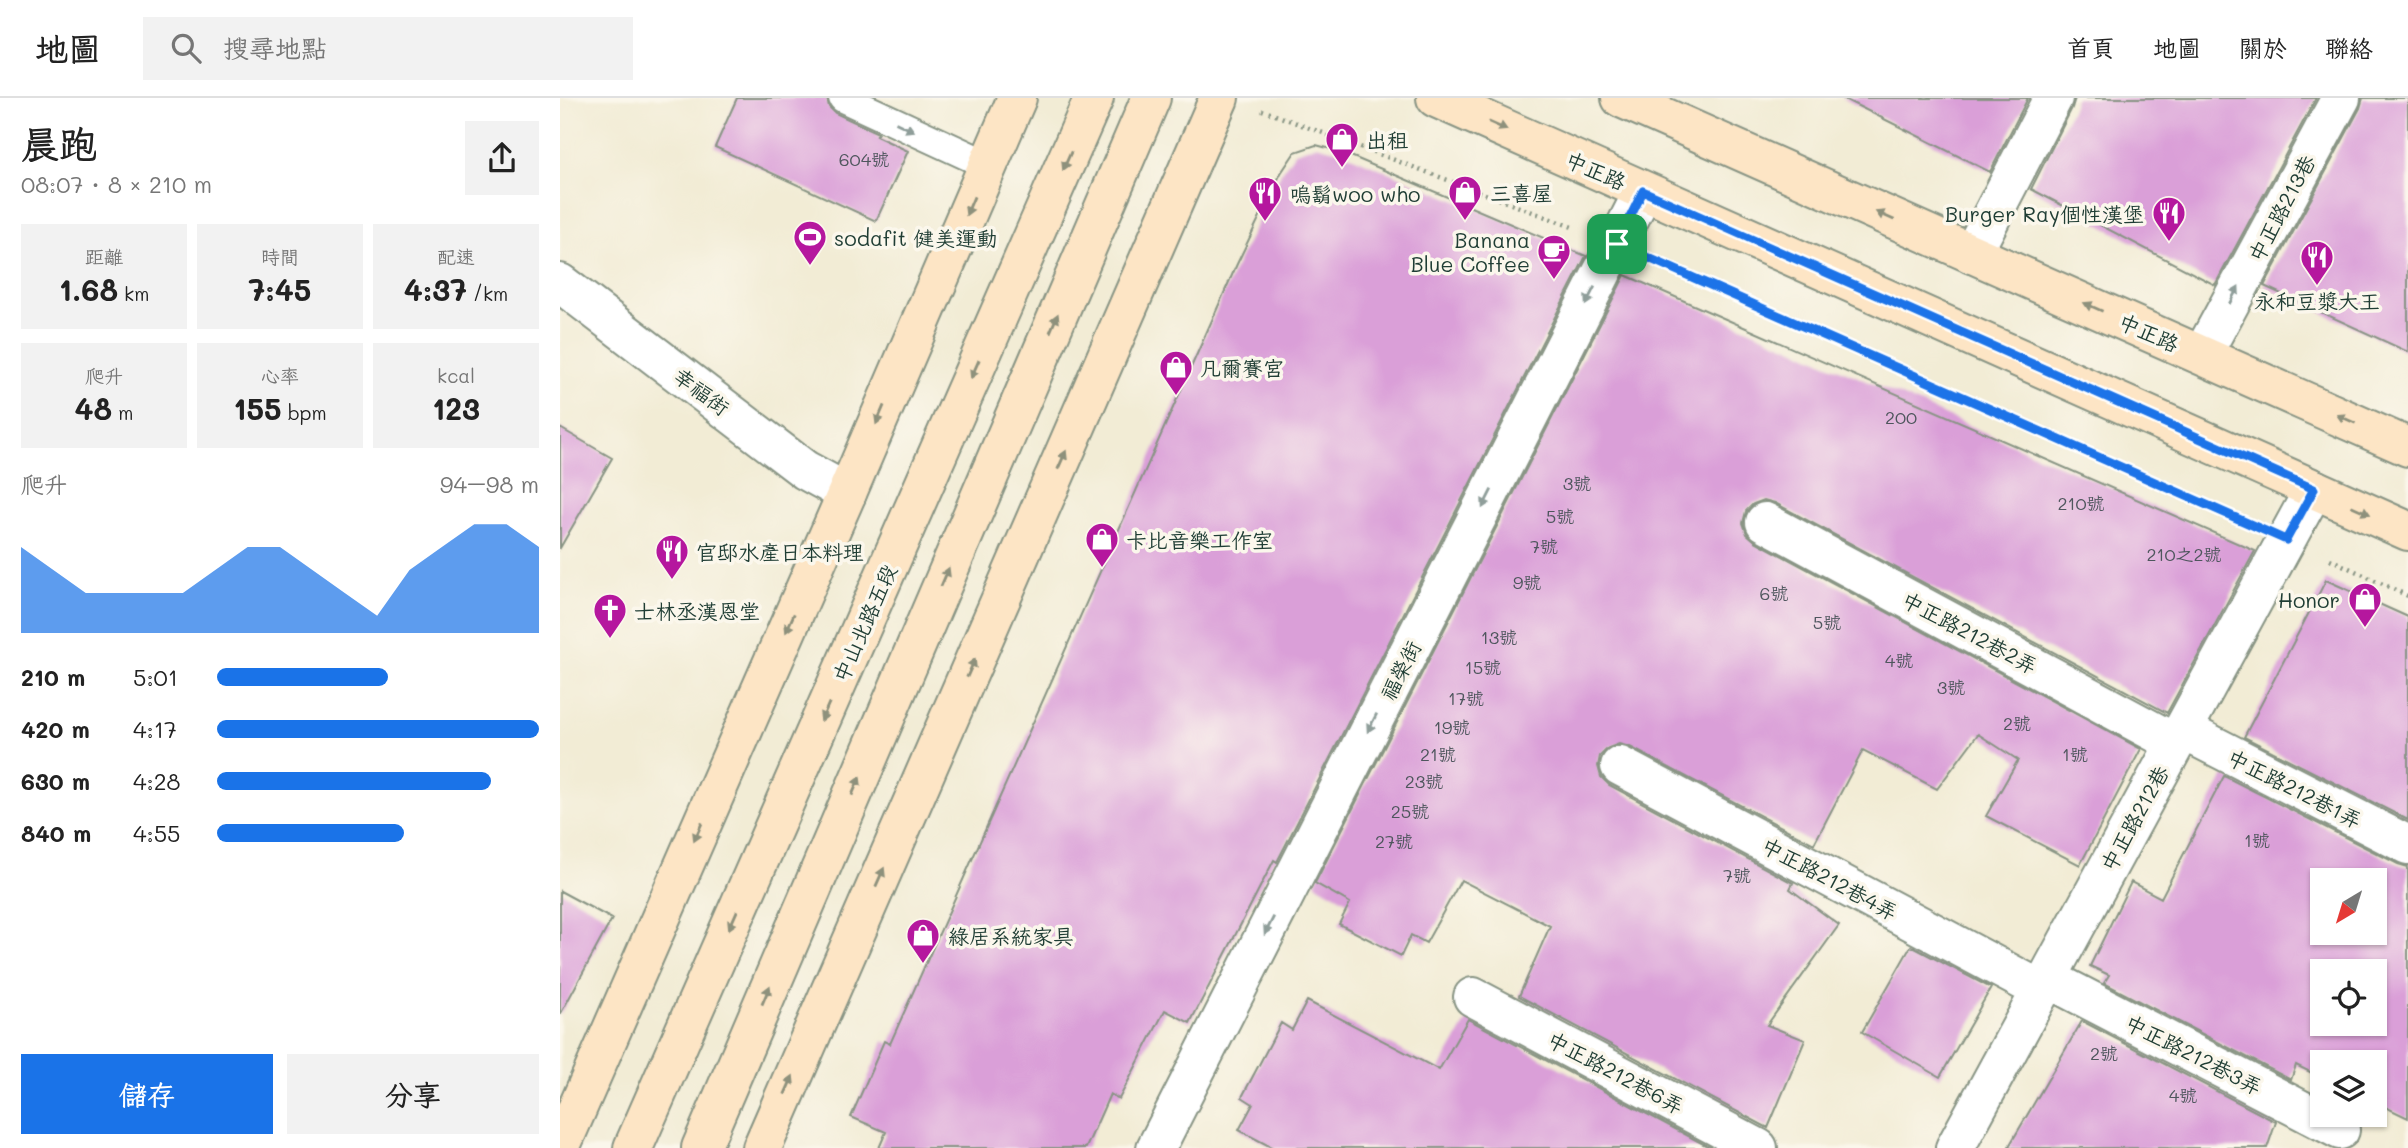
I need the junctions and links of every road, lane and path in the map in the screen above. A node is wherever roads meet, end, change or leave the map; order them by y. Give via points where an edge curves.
1 (843, 98) edge
2 (1017, 98) edge
3 (1094, 98) edge
4 (1151, 98) edge
5 (1219, 98) edge
6 (1436, 98) edge
7 (1621, 98) edge
8 (2053, 98) edge
9 (2341, 98) edge
10 (1674, 109) edge
11 (1279, 117) dead end
12 (988, 165) junction
13 (1643, 191) junction
14 (1617, 244) junction
15 (1972, 254) junction
16 (560, 283) edge
17 (2202, 355) junction
18 (2408, 447) edge
19 (2314, 489) junction
20 (847, 493) junction
21 (1765, 522) dead end
22 (2408, 531) edge
23 (2286, 540) junction
24 (2408, 596) edge
25 (2179, 736) junction
26 (1620, 766) dead end
27 (2408, 845) edge
28 (2044, 984) junction
29 (1473, 997) dead end
30 (2340, 1130) dead end
31 (560, 1147) edge
32 (634, 1148) edge
33 (701, 1148) edge
34 (762, 1148) edge
35 (1156, 1148) edge
36 (1758, 1148) edge
37 (1955, 1148) edge

1 -> 12 lane
2 - 12 main road
3 -> 32 main road, 中山北路五段
33 -> 4 main road
34 -> 5 main road
6 -> 13 main road, 中正路
7 - 10 main road, 中正路
8 - 15 street
17 -> 9 street, 中正路213巷
15 -> 10 main road, 中正路
11 - 14 path
12 -> 20 main road
13 - 14 street, 福榮街
13 - 19 main road, 中正路
14 - 23 path
14 -> 35 street, 福榮街
17 -> 15 main road, 中正路
16 - 20 street, 幸福街 via 805,470
18 -> 17 main road, 中正路
19 -> 22 main road, 中正路
19 - 23 street, 中正路212巷
20 -> 31 main road
21 - 25 street, 中正路212巷2弄
23 - 24 path
23 - 25 street, 中正路212巷
25 - 27 street, 中正路212巷1弄
25 - 28 street, 中正路212巷
26 - 28 street, 中正路212巷4弄
28 - 30 street, 中正路212巷3弄
28 - 37 street, 中正路212巷
29 - 36 street, 中正路212巷6弄

